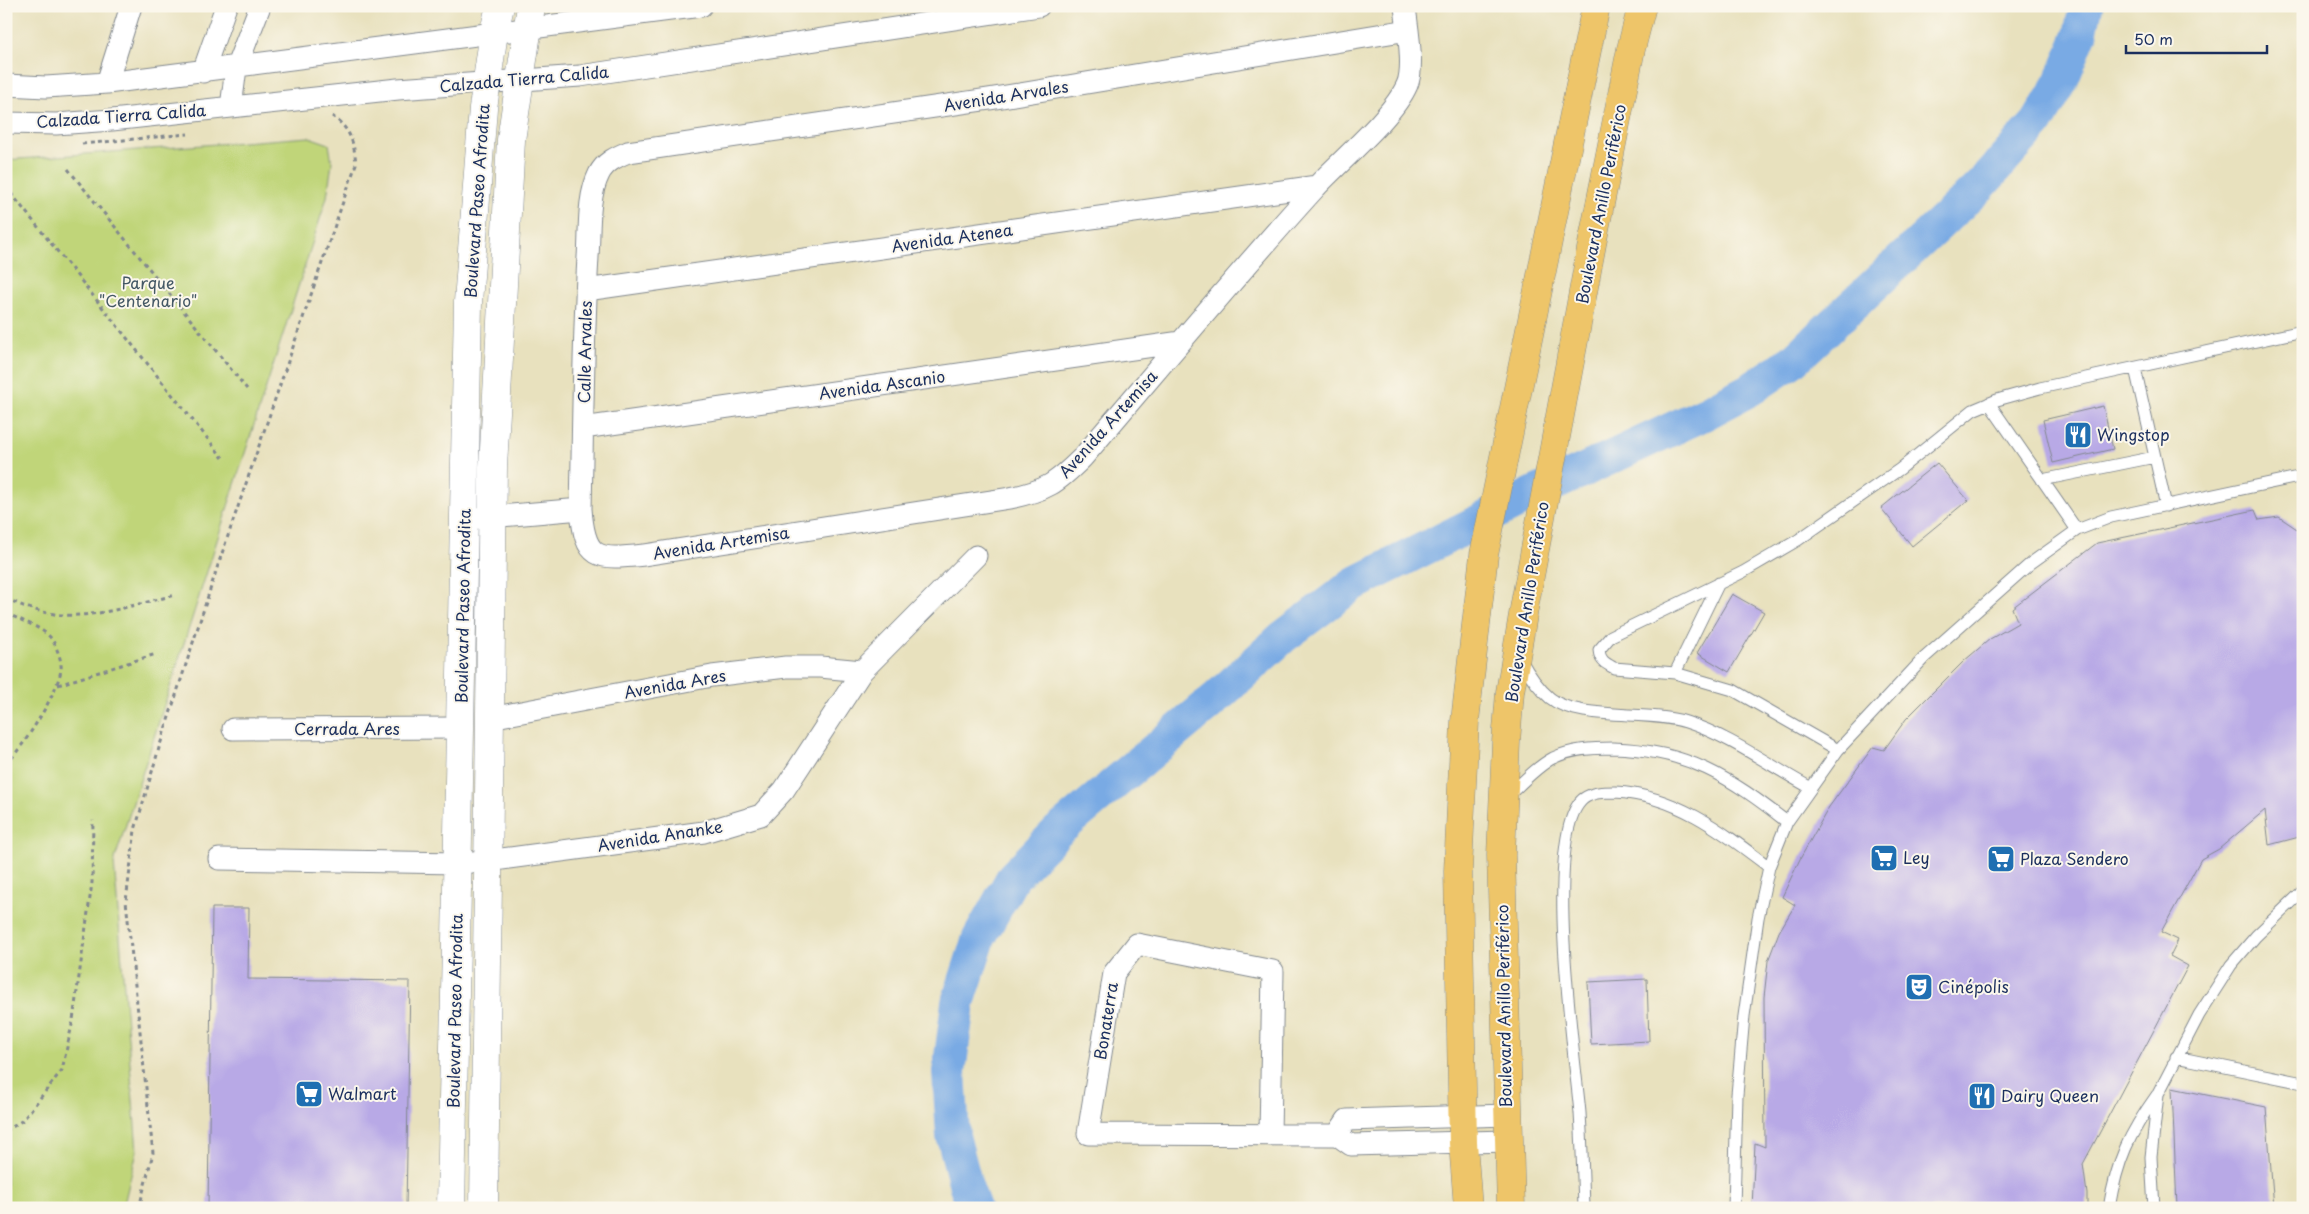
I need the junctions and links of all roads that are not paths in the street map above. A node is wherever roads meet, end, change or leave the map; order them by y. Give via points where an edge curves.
1 (131, 6) edge
2 (226, 6) edge
3 (260, 6) edge
4 (500, 6) edge
5 (701, 6) edge
6 (1039, 6) edge
7 (1405, 6) edge
8 (1642, 6) edge
9 (1594, 8) edge
10 (529, 18) edge
11 (1408, 30) junction
12 (494, 32) junction
13 (236, 68) junction
14 (203, 72) junction
15 (519, 81) junction
16 (107, 83) junction
17 (487, 84) junction
18 (6, 85) edge
19 (231, 108) junction
20 (6, 123) edge
21 (606, 164) joint
22 (1317, 186) junction
23 (586, 290) junction
24 (2303, 331) edge
25 (1181, 342) junction
26 (2135, 368) junction
27 (1989, 403) junction
28 (583, 428) junction
29 (2155, 457) junction
30 (2303, 476) edge
31 (2042, 480) junction
32 (2166, 506) junction
33 (581, 509) junction
34 (491, 517) junction
35 (464, 518) junction
36 (2077, 530) junction
37 (586, 542) joint
38 (976, 556) dead end
39 (1719, 583) junction
40 (1516, 651) junction
41 (862, 671) junction
42 (1675, 673) junction
43 (490, 718) junction
44 (460, 728) junction
45 (233, 729) dead end
46 (1838, 750) junction
47 (1810, 788) junction
48 (1503, 801) junction
49 (1787, 822) junction
50 (219, 859) dead end
51 (487, 861) junction
52 (458, 863) junction
53 (1769, 867) junction
54 (2303, 891) edge
55 (2176, 1057) junction
56 (2303, 1083) edge
57 (2158, 1094) junction
58 (1407, 1119) junction
59 (1508, 1128) junction
60 (1463, 1131) junction
61 (1270, 1134) junction
62 (1337, 1135) junction
63 (1407, 1144) junction
64 (452, 1208) edge
65 (484, 1208) edge
66 (1468, 1208) edge
67 (1511, 1208) edge
68 (1584, 1208) edge
69 (1734, 1208) edge
70 (2108, 1208) edge
71 (2154, 1208) edge

1 - 16 street
2 - 14 street
3 - 13 street
4 - 12 street, Boulevard Paseo Afrodita
5 - 10 street, Calzada Tierra Calida
6 - 15 street, Calzada Tierra Calida via 580,76
7 - 11 street, Avenida Artemisa
8 - 40 main road, Boulevard Anillo Periférico via 1631,49
9 - 60 main road via 1546,262 1484,555 1465,721 1458,871
10 - 12 street, Calzada Tierra Calida
10 - 15 street, Boulevard Paseo Afrodita
11 - 21 street, Avenida Arvales via 989,99 628,152
11 - 22 street, Avenida Artemisa via 1408,84 1392,107
12 - 13 street, Calzada Tierra Calida
12 - 17 street, Boulevard Paseo Afrodita
13 - 14 street, Calzada Tierra Calida
13 - 19 street
14 - 16 street, Calzada Tierra Calida
15 - 17 street, Calzada Tierra Calida
15 - 34 street, Boulevard Paseo Afrodita via 511,140
16 - 18 street, Calzada Tierra Calida via 46,87
17 - 19 street, Calzada Tierra Calida via 398,89
17 - 35 street, Boulevard Paseo Afrodita via 478,153 468,302
19 - 20 street, Calzada Tierra Calida via 56,124
21 - 23 street, Calle Arvales via 599,174 591,208
22 - 23 street, Avenida Atenea
22 - 25 street, Avenida Artemisa
23 - 28 street, Calle Arvales
24 - 26 lane
25 - 28 street, Avenida Ascanio
25 - 37 street, Avenida Artemisa via 1083,457 1055,483 1038,492 615,558 596,553
26 - 27 lane via 2040,388
26 - 29 lane
27 - 31 lane
27 - 39 lane via 1956,422 1900,469 1798,540
28 - 33 street, Calle Arvales
29 - 31 lane
29 - 32 lane
30 - 32 lane
31 - 36 lane
32 - 36 lane via 2111,518
33 - 34 street
33 - 37 street, Calle Arvales
34 - 35 street
34 - 43 street, Boulevard Paseo Afrodita
35 - 44 street, Boulevard Paseo Afrodita
36 - 46 lane via 2031,563 1924,658
38 - 41 street, Avenida Ananke
39 - 42 lane
39 - 42 lane via 1611,636 1599,650 1600,658 1614,668
40 - 47 lane via 1534,682 1550,698 1566,707 1589,712 1663,716 1686,722 1744,749
40 - 48 main road, Boulevard Anillo Periférico
41 - 43 street, Avenida Ares via 786,667 712,676
41 - 51 street, Avenida Ananke via 784,790 761,815 704,832
42 - 46 lane via 1733,690
43 - 51 street, Boulevard Paseo Afrodita
44 - 45 street, Cerrada Ares
44 - 52 street, Boulevard Paseo Afrodita
46 - 47 lane
47 - 49 lane
48 - 49 lane via 1552,758 1570,751 1639,749 1705,767 1731,781
48 - 59 main road, Boulevard Anillo Periférico via 1500,856
49 - 53 lane
50 - 52 street, Avenida Ananke
51 - 52 street, Avenida Ananke
51 - 65 street, Boulevard Paseo Afrodita
52 - 64 street, Boulevard Paseo Afrodita
53 - 68 lane via 1714,826 1683,809 1653,799 1625,793 1592,793 1575,808 1567,835 1565,959 1580,1115
53 - 69 lane via 1744,1016
54 - 55 lane via 2231,965
55 - 56 lane
55 - 57 lane
57 - 70 lane via 2124,1148
57 - 71 lane via 2151,1157
58 - 60 street
58 - 62 street via 1347,1120
58 - 63 street
59 - 60 street
59 - 67 main road, Boulevard Anillo Periférico
60 - 63 street
60 - 66 main road
61 - 61 street, Bonaterra via 1088,1134 1114,973 1138,944 1273,971
61 - 62 street, Bonaterra
62 - 63 street via 1351,1145

